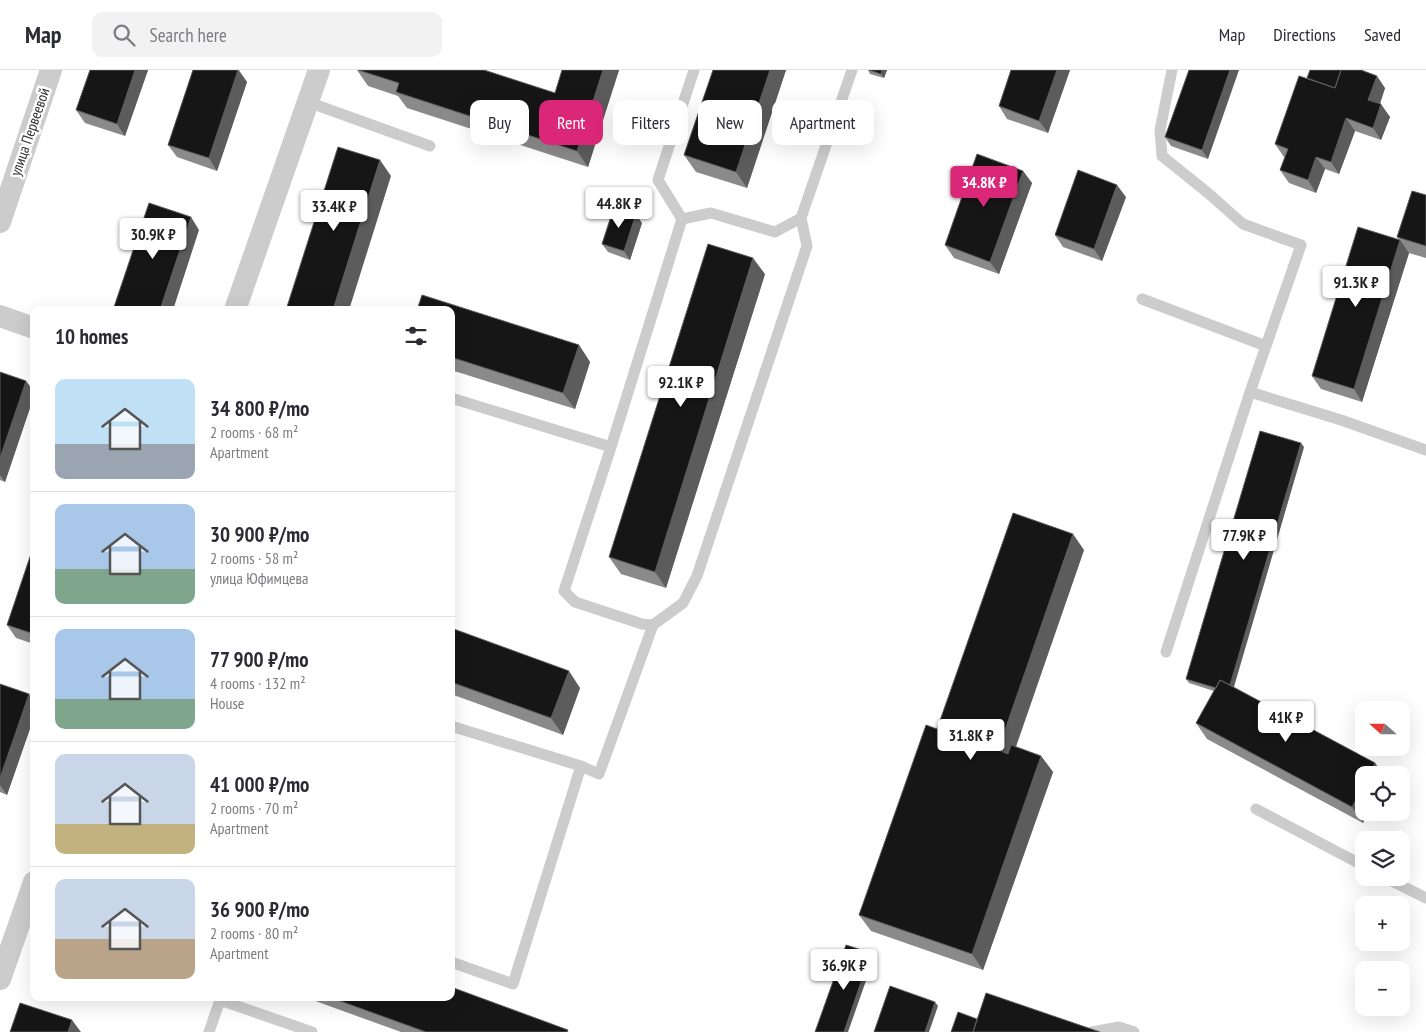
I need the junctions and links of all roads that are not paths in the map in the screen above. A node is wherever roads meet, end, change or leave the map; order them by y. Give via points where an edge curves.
1 (51, 70) edge
2 (320, 70) edge
3 (694, 70) edge
4 (852, 70) edge
5 (1172, 70) edge
6 (308, 102) junction
7 (430, 146) dead end
8 (801, 218) junction
9 (682, 219) junction
10 (0, 222) edge
11 (1142, 299) dead end
12 (236, 306) edge
13 (0, 316) edge
14 (30, 327) edge
15 (1266, 346) junction
16 (1250, 392) junction
17 (455, 399) edge
18 (611, 447) junction
19 (1426, 450) edge
20 (653, 625) junction
21 (1166, 652) dead end
22 (455, 727) edge
23 (581, 766) junction
24 (1256, 809) dead end
25 (1355, 861) edge
26 (1402, 886) edge
27 (30, 893) edge
28 (1426, 898) edge
29 (455, 963) edge
30 (0, 979) edge
31 (220, 1001) edge
32 (223, 1001) edge
33 (209, 1032) edge
34 (312, 1032) edge
35 (1092, 1032) edge
36 (1134, 1032) edge

1 - 10 street, улица Первеевой
2 - 6 street
3 - 9 lane via 658,180
4 - 8 lane
5 - 15 lane via 1160,130 1162,156 1243,224 1301,245
6 - 7 lane
6 - 12 street
8 - 9 lane via 775,232 710,213
8 - 20 lane via 806,246 697,576 683,603
9 - 18 lane
11 - 15 lane
13 - 14 street
15 - 16 lane
16 - 19 lane
16 - 21 lane
17 - 18 lane
18 - 20 lane via 564,591 575,602
20 - 23 lane via 599,774
22 - 23 lane
23 - 29 lane via 513,984
24 - 25 lane
26 - 28 lane
27 - 30 street
31 - 33 lane
32 - 34 lane
35 - 36 lane via 1119,1027

